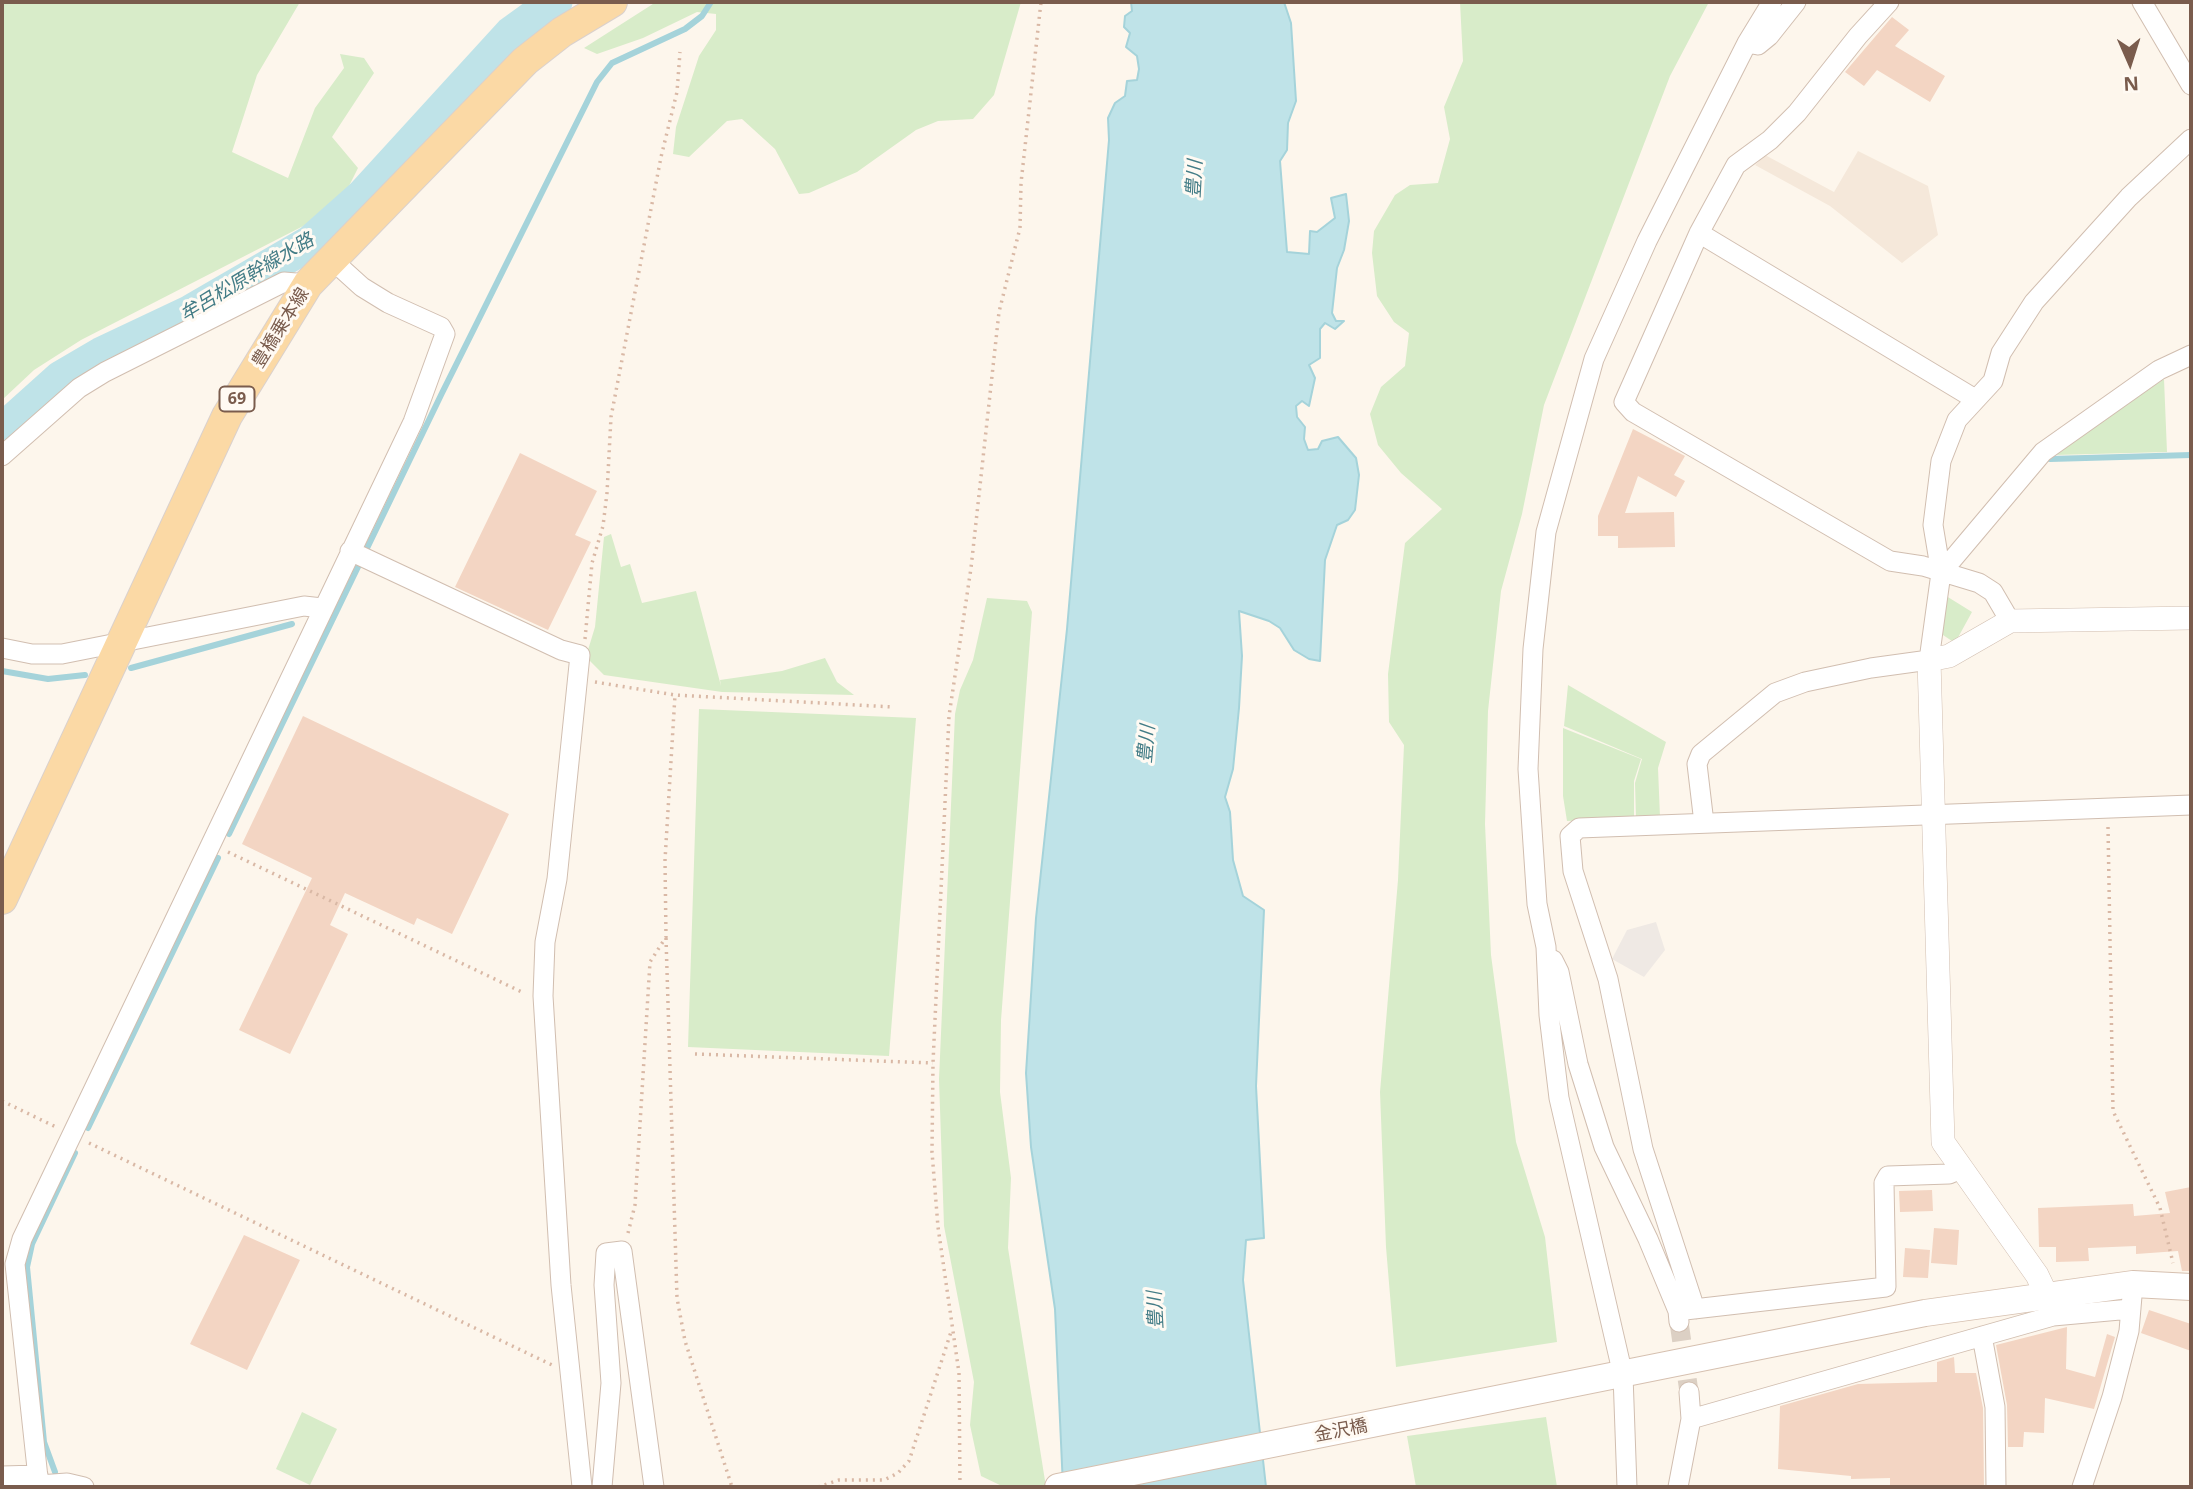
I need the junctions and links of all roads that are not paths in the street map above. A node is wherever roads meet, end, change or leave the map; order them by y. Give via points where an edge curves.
1 (612, 2) edge
2 (1772, 2) edge
3 (1796, 2) edge
4 (1889, 2) edge
5 (2142, 2) edge
6 (1747, 43) junction
7 (2191, 85) edge
8 (2191, 139) edge
9 (1699, 233) junction
10 (331, 260) junction
11 (308, 284) junction
12 (2191, 355) edge
13 (1975, 399) junction
14 (2, 456) edge
15 (352, 552) junction
16 (1941, 573) junction
17 (322, 608) junction
18 (2191, 618) edge
19 (2010, 621) junction
20 (122, 641) junction
21 (2, 648) edge
22 (1929, 660) junction
23 (2188, 810) edge
24 (1933, 815) junction
25 (1704, 823) junction
26 (2, 900) edge
27 (1546, 947) junction
28 (1961, 1169) junction
29 (2185, 1286) edge
30 (2046, 1294) junction
31 (2132, 1296) junction
32 (1684, 1314) junction
33 (1982, 1336) junction
34 (1623, 1375) junction
35 (1689, 1392) tunnel mouth
36 (1691, 1419) junction
37 (2, 1476) edge
38 (39, 1482) edge
39 (84, 1487) edge
40 (582, 1487) edge
41 (602, 1487) edge
42 (654, 1487) edge
43 (1058, 1487) edge
44 (1627, 1487) edge
45 (1678, 1487) edge
46 (1996, 1487) edge
47 (2082, 1487) edge

1 - 10 main road, 豊橋乗本線 / 69 via 524,61
2 - 6 street
3 - 6 street via 1769,36 1758,45
4 - 9 street via 1797,113 1736,165
5 - 7 street
6 - 27 street via 1594,359 1546,532 1533,649 1528,769 1537,904
8 - 13 street via 2129,197 2034,302 2001,353 1993,381
9 - 13 street
9 - 16 street via 1624,402 1633,412 1890,561
10 - 11 main road, 豊橋乗本線 / 69
10 - 15 street via 362,287 442,327 445,334 413,422
11 - 14 street via 284,282 105,372 79,388
11 - 20 main road, 豊橋乗本線 / 69 via 227,416
12 - 16 street via 2159,370 2043,452
13 - 16 street via 1957,420 1941,461 1933,525
15 - 17 street
15 - 40 street via 580,655 557,879 545,942 543,996 561,1285
16 - 19 street via 1979,583 1993,592
16 - 22 street
17 - 20 street via 304,606
17 - 38 street via 22,1239 15,1264
18 - 19 street
19 - 22 street via 1949,656
20 - 21 street via 62,654
20 - 26 main road, 豊橋乗本線 / 69
22 - 24 street
22 - 25 street via 1845,673 1775,693 1701,754 1697,764
23 - 24 street via 2108,808
24 - 25 street
24 - 28 street via 1941,1128 1943,1142
25 - 32 street via 1579,828 1570,836 1573,871 1608,979
27 - 32 street via 1559,972 1578,1064 1604,1147
27 - 34 street via 1559,1098
28 - 30 street
28 - 32 street via 1949,1174 1888,1177 1884,1182 1886,1287
29 - 31 main road, 金沢橋
30 - 31 main road, 金沢橋
30 - 34 main road, 金沢橋 via 1926,1313
31 - 33 street
31 - 47 street via 2129,1331 2112,1397
33 - 36 street
33 - 46 street via 1995,1407
34 - 43 main road, 金沢橋
34 - 44 street
35 - 36 street
36 - 45 street
37 - 38 street
38 - 39 street
41 - 42 street via 611,1383 604,1285 614,1252

